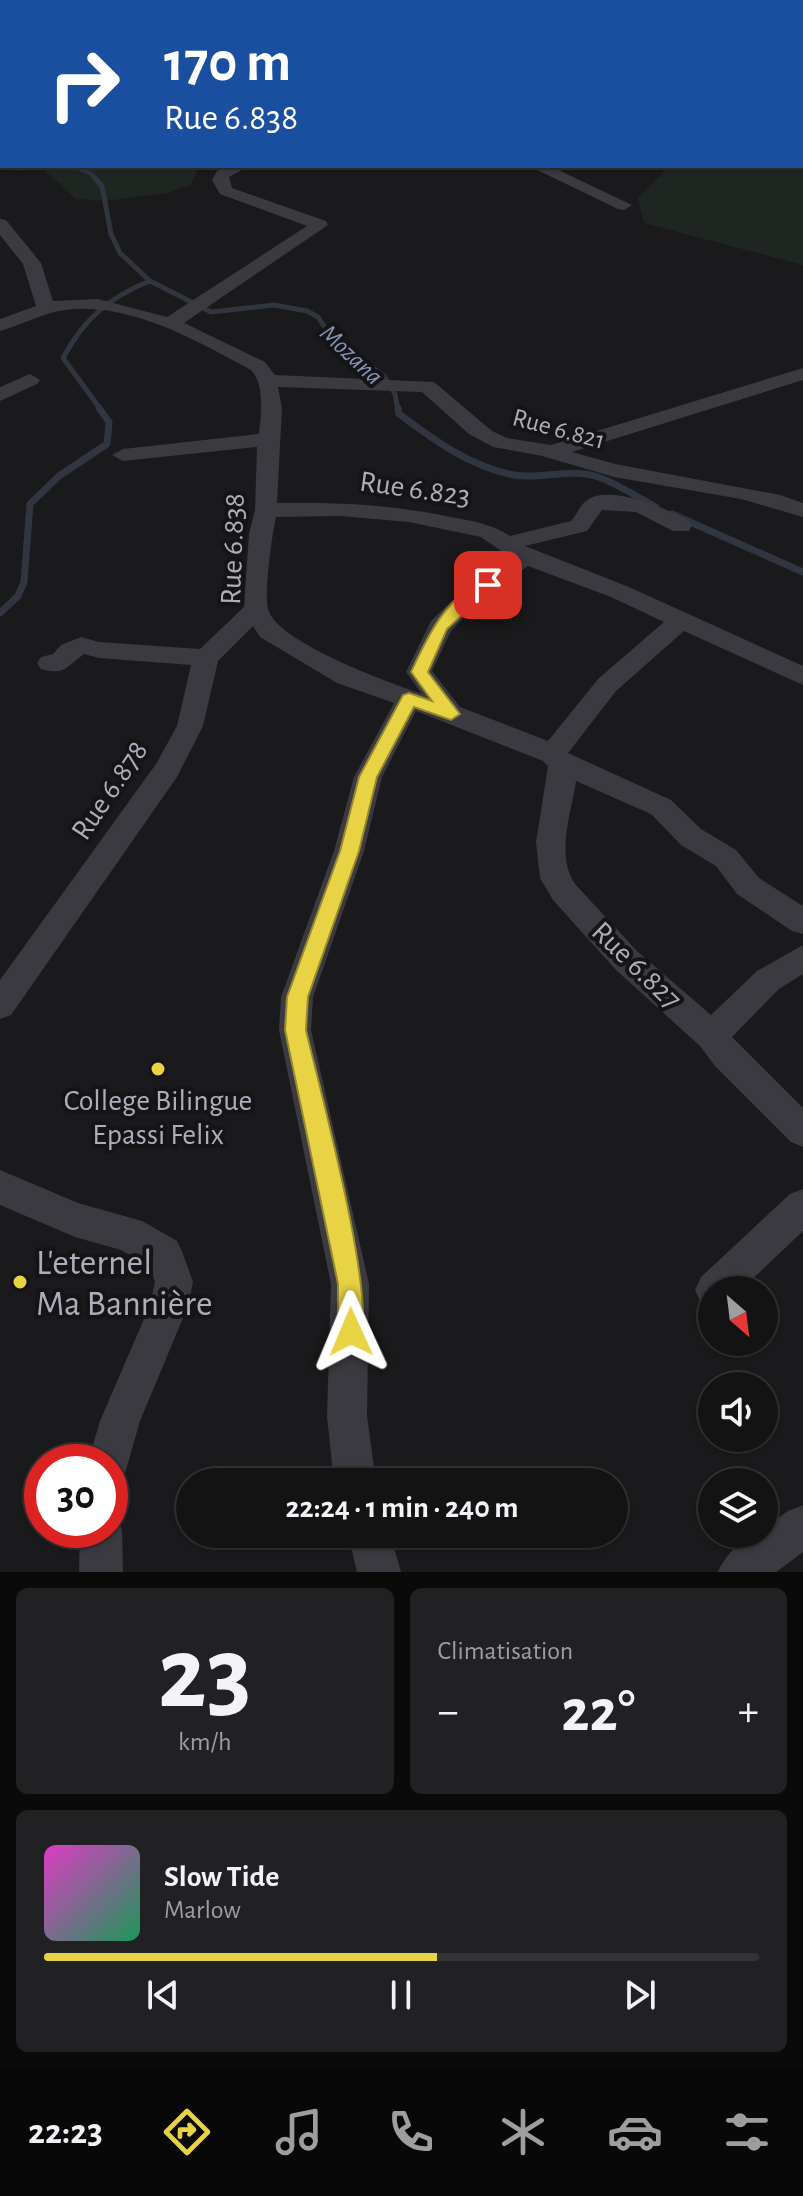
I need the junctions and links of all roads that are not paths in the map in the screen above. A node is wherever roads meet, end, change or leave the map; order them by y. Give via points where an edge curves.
1 (236, 168) edge
2 (541, 168) edge
3 (624, 205) dead end
4 (0, 224) edge
5 (46, 308) junction
6 (169, 324) junction
7 (0, 325) edge
8 (803, 374) edge
9 (30, 380) dead end
10 (267, 381) junction
11 (0, 395) edge
12 (269, 439) junction
13 (552, 451) junction
14 (123, 455) dead end
15 (803, 487) edge
16 (768, 497) junction
17 (266, 510) junction
18 (803, 510) edge
19 (681, 526) dead end
20 (515, 550) junction
21 (256, 609) junction
22 (681, 620) junction
23 (206, 658) junction
24 (50, 663) dead end
25 (803, 676) edge
26 (409, 699) junction
27 (451, 714) junction
28 (558, 759) junction
29 (803, 922) edge
30 (803, 958) edge
31 (0, 1005) edge
32 (712, 1036) junction
33 (803, 1131) edge
34 (0, 1187) edge
35 (803, 1206) edge
36 (728, 1276) edge
37 (114, 1444) edge
38 (353, 1468) edge
39 (803, 1526) edge
40 (101, 1548) edge
41 (373, 1548) edge
42 (101, 1572) edge
43 (379, 1572) edge
44 (740, 1572) edge

1 - 6 street via 220,180 226,191 320,225
2 - 3 street
4 - 5 street via 32,263
5 - 6 street via 95,304
5 - 7 street
6 - 10 street via 242,357 265,373
8 - 13 street
9 - 11 street
10 - 12 street, Rue 6.838 via 272,408
10 - 13 street, Rue 6.821 via 427,386 489,439
12 - 14 street
12 - 17 street, Rue 6.838
13 - 16 street, Rue 6.821 via 619,472
15 - 16 street
16 - 18 street, Rue 6.821
17 - 20 street, Rue 6.823 via 392,512 489,532
17 - 21 street, Rue 6.838
19 - 20 street via 643,505 597,503 579,526
20 - 22 street, Rue 6.823
20 - 27 street via 440,627 419,672
21 - 23 street
21 - 26 street, Rue 6.838 via 269,631 314,660
22 - 25 street, Rue 6.823
22 - 28 street via 583,712
23 - 24 street via 81,645 61,662
23 - 31 street, Rue 6.878 via 190,726 167,770
26 - 27 street, Rue 6.838
26 - 38 street via 368,777 349,851 297,997 295,1030 350,1284 347,1416
27 - 28 street, Rue 6.838
28 - 29 street, Rue 6.838 via 661,807 691,837 726,858 748,886
28 - 32 street, Rue 6.827 via 562,783 551,842 555,878 627,961
30 - 32 street via 768,980
32 - 33 street, Rue 6.827
34 - 37 street via 75,1220 129,1234 164,1254 174,1282 169,1306
35 - 36 street
39 - 44 street
40 - 42 street
41 - 43 street

